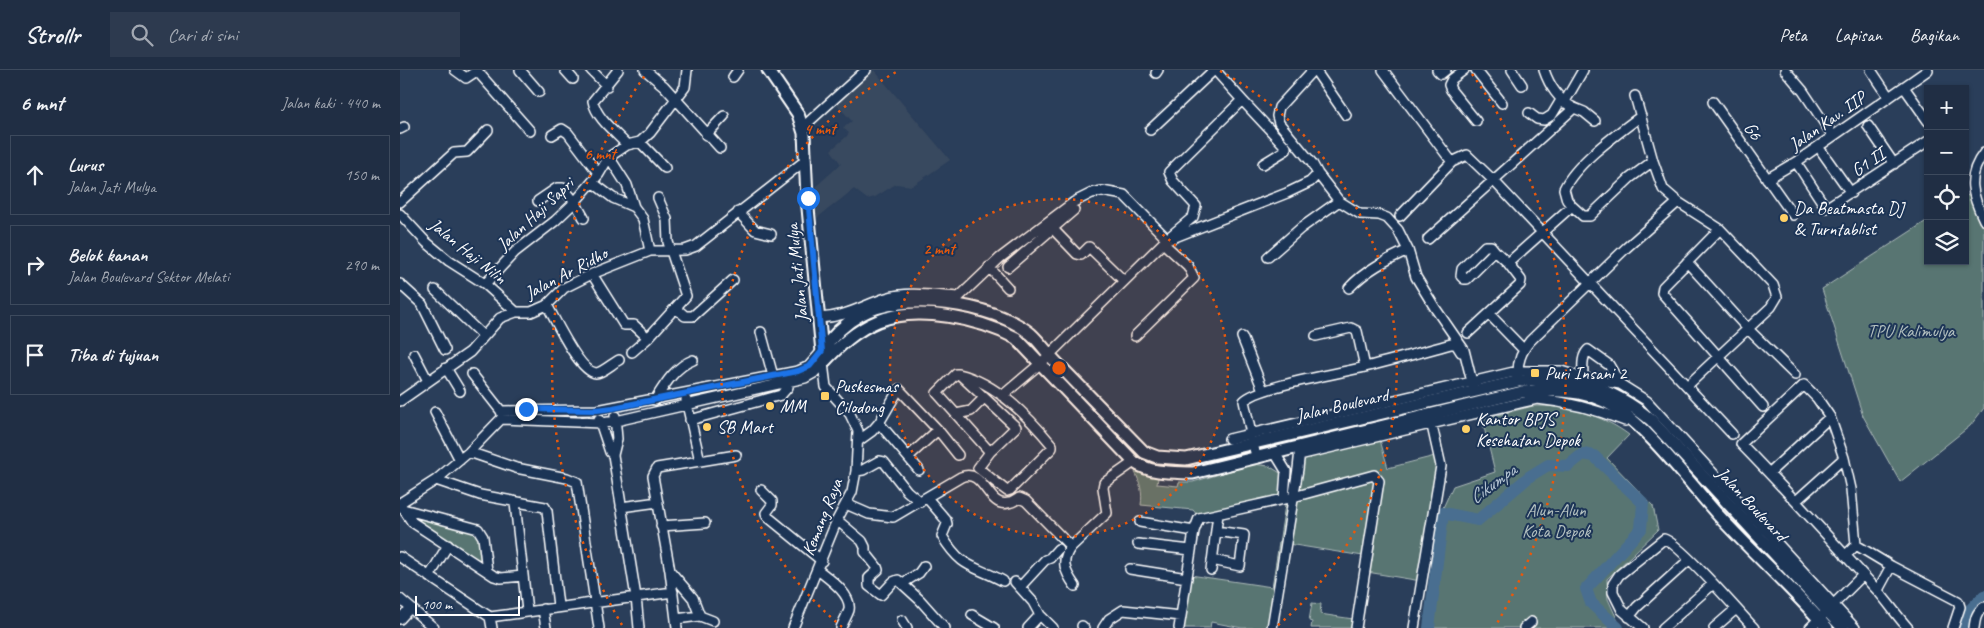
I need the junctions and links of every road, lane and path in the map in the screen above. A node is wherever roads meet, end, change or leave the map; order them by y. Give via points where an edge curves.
1 (455, 70) edge
2 (478, 70) edge
3 (520, 70) edge
4 (565, 70) edge
5 (591, 70) edge
6 (618, 70) edge
7 (646, 70) edge
8 (687, 70) edge
9 (768, 70) edge
10 (866, 70) edge
11 (1215, 70) edge
12 (1314, 70) edge
13 (1383, 70) edge
14 (1437, 70) edge
15 (1446, 70) edge
16 (1464, 70) edge
17 (1476, 70) edge
18 (1512, 70) edge
19 (1544, 70) edge
20 (1583, 70) edge
21 (1785, 70) edge
22 (1871, 70) edge
23 (1928, 70) edge
24 (573, 79) dead end
25 (1522, 84) dead end
26 (607, 86) junction
27 (1904, 87) junction
28 (539, 92) dead end
29 (1635, 96) dead end
30 (1889, 97) junction
31 (1242, 100) junction
32 (676, 101) junction
33 (1563, 101) junction
34 (1713, 102) dead end
35 (1502, 103) dead end
36 (1574, 108) junction
37 (1529, 113) dead end
38 (1346, 115) dead end
39 (1924, 115) edge
40 (724, 116) dead end
41 (1641, 116) junction
42 (1476, 121) dead end
43 (1594, 121) dead end
44 (1868, 126) dead end
45 (803, 127) junction
46 (488, 130) dead end
47 (1150, 130) dead end
48 (530, 131) dead end
49 (552, 135) dead end
50 (706, 135) junction
51 (1833, 136) junction
52 (640, 142) junction
53 (1924, 144) edge
54 (627, 146) junction
55 (720, 148) dead end
56 (1822, 152) dead end
57 (1984, 153) edge
58 (610, 158) junction
59 (806, 160) junction
60 (1653, 160) junction
61 (1452, 162) junction
62 (1796, 162) junction
63 (1263, 164) dead end
64 (1894, 164) junction
65 (665, 168) dead end
66 (599, 174) junction
67 (1318, 174) junction
68 (1767, 179) junction
69 (1969, 180) edge
70 (1494, 181) junction
71 (592, 182) junction
72 (1972, 183) junction
73 (1851, 193) junction
74 (658, 198) dead end
75 (538, 201) dead end
76 (1339, 201) junction
77 (400, 202) edge
78 (574, 202) junction
79 (1678, 202) junction
80 (1572, 206) junction
81 (634, 207) junction
82 (1074, 210) dead end
83 (738, 212) junction
84 (400, 214) edge
85 (1793, 215) dead end
86 (1400, 216) dead end
87 (584, 218) dead end
88 (1984, 220) edge
89 (1053, 229) junction
90 (1720, 229) junction
91 (1542, 233) junction
92 (771, 234) dead end
93 (1428, 239) dead end
94 (1166, 241) junction
95 (672, 250) junction
96 (1408, 250) junction
97 (650, 251) junction
98 (1495, 251) dead end
99 (1268, 257) dead end
100 (1687, 262) junction
101 (1508, 263) junction
102 (989, 267) junction
103 (1008, 267) dead end
104 (592, 274) junction
105 (733, 280) dead end
106 (1124, 281) junction
107 (400, 284) edge
108 (485, 284) junction
109 (1589, 284) junction
110 (1008, 288) dead end
111 (1349, 288) dead end
112 (435, 290) dead end
113 (957, 301) junction
114 (547, 305) junction
115 (676, 309) junction
116 (516, 312) junction
117 (1489, 314) junction
118 (819, 318) junction
119 (840, 322) junction
120 (1747, 328) junction
121 (820, 330) junction
122 (761, 332) dead end
123 (1468, 333) dead end
124 (483, 336) junction
125 (832, 336) junction
126 (1135, 336) dead end
127 (1316, 336) dead end
128 (1242, 337) dead end
129 (648, 338) junction
130 (1523, 349) junction
131 (445, 350) dead end
132 (822, 351) junction
133 (632, 352) dead end
134 (414, 354) dead end
135 (1717, 356) junction
136 (1044, 359) junction
137 (619, 360) dead end
138 (693, 360) dead end
139 (823, 363) junction
140 (1365, 366) junction
141 (446, 368) junction
142 (472, 374) dead end
143 (959, 374) junction
144 (774, 376) junction
145 (1794, 376) dead end
146 (1583, 378) junction
147 (428, 381) junction
148 (1519, 381) junction
149 (788, 382) junction
150 (1620, 384) junction
151 (1688, 385) junction
152 (1471, 386) junction
153 (1263, 390) junction
154 (460, 392) dead end
155 (685, 394) junction
156 (1002, 396) junction
157 (984, 398) junction
158 (654, 400) junction
159 (400, 401) edge
160 (686, 406) junction
161 (1763, 407) dead end
162 (613, 408) junction
163 (597, 410) junction
164 (434, 412) dead end
165 (956, 414) junction
166 (501, 415) junction
167 (1027, 417) junction
168 (1830, 417) junction
169 (1431, 419) junction
170 (690, 420) junction
171 (616, 421) junction
172 (1625, 421) dead end
173 (879, 422) junction
174 (600, 423) junction
175 (1016, 427) junction
176 (938, 430) junction
177 (1732, 434) dead end
178 (1229, 439) dead end
179 (1252, 440) junction
180 (858, 441) junction
181 (1300, 451) junction
182 (469, 452) junction
183 (990, 452) junction
184 (1275, 453) junction
185 (613, 455) junction
186 (736, 455) dead end
187 (958, 455) dead end
188 (908, 457) junction
189 (1256, 457) junction
190 (1844, 458) junction
191 (460, 460) junction
192 (700, 461) junction
193 (1134, 462) junction
194 (919, 470) dead end
195 (856, 471) junction
196 (1769, 473) junction
197 (436, 480) junction
198 (761, 490) dead end
199 (1288, 498) junction
200 (923, 500) junction
201 (1796, 501) junction
202 (658, 502) junction
203 (515, 503) junction
204 (846, 504) junction
205 (401, 505) edge
206 (621, 507) junction
207 (1218, 514) junction
208 (837, 520) junction
209 (1140, 522) dead end
210 (704, 523) dead end
211 (661, 526) junction
212 (1194, 531) junction
213 (1216, 531) junction
214 (1138, 544) dead end
215 (448, 545) junction
216 (1856, 545) junction
217 (1071, 547) junction
218 (1058, 549) dead end
219 (1191, 550) junction
220 (1845, 556) junction
221 (400, 557) edge
222 (1689, 560) junction
223 (820, 565) junction
224 (924, 566) dead end
225 (1891, 566) junction
226 (1130, 569) dead end
227 (487, 571) junction
228 (670, 571) junction
229 (1863, 575) junction
230 (523, 576) junction
231 (429, 577) junction
232 (1187, 578) junction
233 (1003, 581) dead end
234 (903, 583) junction
235 (1713, 584) junction
236 (1075, 586) dead end
237 (1878, 590) junction
238 (673, 592) junction
239 (636, 597) junction
240 (400, 599) edge
241 (595, 602) junction
242 (558, 606) junction
243 (1984, 607) edge
244 (410, 608) junction
245 (543, 609) junction
246 (1736, 609) junction
247 (527, 611) junction
248 (972, 614) dead end
249 (1040, 615) junction
250 (700, 616) junction
251 (1181, 616) junction
252 (490, 617) junction
253 (1629, 617) junction
254 (400, 619) edge
255 (1824, 620) edge
256 (713, 621) dead end
257 (676, 624) edge
258 (1909, 627) edge
259 (434, 628) edge
260 (492, 628) edge
261 (546, 628) edge
262 (599, 628) edge
263 (639, 628) edge
264 (793, 628) edge
265 (841, 628) edge
266 (945, 628) edge
267 (994, 628) edge
268 (1028, 628) edge
269 (1053, 628) edge
270 (1103, 628) edge
271 (1179, 628) edge
272 (1272, 628) edge
273 (1356, 628) edge
274 (1414, 628) edge
275 (1642, 628) edge
276 (1663, 628) edge
277 (1714, 628) edge
278 (1754, 628) edge
279 (1843, 628) edge
280 (1855, 628) edge
281 (1953, 628) edge
282 (1974, 628) edge

1 - 2 street via 466,78
2 - 48 street
3 - 28 street
4 - 24 street
5 - 26 street
6 - 26 street
7 - 32 street
8 - 32 street, Jalan Haji Sapri via 685,87
9 - 45 main road, Jalan Jati Mulya via 798,114
10 - 45 street
11 - 31 street
11 - 47 street
12 - 38 street
12 - 67 street via 1279,107 1277,116
13 - 61 street
14 - 15 street via 1440,74
16 - 42 street via 1449,85
17 - 35 street
18 - 25 street
19 - 33 street
20 - 33 street
21 - 51 street
22 - 30 street
23 - 27 street, Jalan Kav. IIP
26 - 54 street via 593,102 594,108
27 - 30 street, Jalan Kav. IIP
27 - 39 street
29 - 41 street
30 - 51 street, Jalan Kav. IIP
31 - 63 street via 1286,147
31 - 94 street via 1169,172 1196,206 1193,217
32 - 50 street
32 - 52 street, Jalan Haji Sapri
33 - 36 street
33 - 37 street via 1544,120
34 - 68 street, G6
36 - 43 street
36 - 70 street
40 - 50 street
41 - 60 street
41 - 80 street via 1570,176 1564,188
44 - 64 street
45 - 59 main road, Jalan Jati Mulya
46 - 77 street via 467,152 454,153
49 - 66 street via 562,129 568,133
50 - 55 street
51 - 62 street, Jalan Kav. IIP
52 - 54 street, Jalan Haji Sapri
52 - 65 street
53 - 64 street, G1 II
54 - 58 street, Jalan Haji Sapri
56 - 73 street
57 - 72 street
58 - 66 street, Jalan Haji Sapri
58 - 81 street via 627,185
59 - 83 street, Jalan Ar Ridho
59 - 118 main road, Jalan Jati Mulya
60 - 79 street via 1663,189
60 - 80 street via 1590,216 1583,216
61 - 70 street via 1467,155
61 - 86 street
62 - 68 street, Jalan Kav. IIP
62 - 73 street, G1 II via 1826,208
64 - 73 street, G1 II
66 - 71 street, Jalan Haji Sapri
67 - 76 street
67 - 94 street via 1310,182 1287,193
68 - 85 street, G6
69 - 72 street
70 - 91 street
70 - 93 street
71 - 78 street, Jalan Haji Sapri
71 - 81 street via 613,198
72 - 88 street
74 - 95 street via 666,218
75 - 78 street via 557,188 563,188
76 - 96 street via 1360,214 1379,214 1387,218 1398,230
76 - 99 street
78 - 87 street
78 - 108 street, Jalan Haji Sapri via 515,252
79 - 90 street
79 - 109 street
80 - 91 street
81 - 97 street via 643,219
82 - 89 street
83 - 92 street via 754,230
83 - 95 street, Jalan Ar Ridho via 696,246
84 - 108 street, Jalan Haji Nilin via 426,242
89 - 103 street
89 - 106 street via 1077,254 1081,255 1089,247
90 - 100 street
90 - 120 street via 1772,285 1777,296 1771,307
91 - 101 street
91 - 109 street
94 - 102 street via 1129,198 1102,191 1074,202
94 - 106 street
94 - 126 street via 1194,278
95 - 97 street, Jalan Ar Ridho
95 - 115 street via 686,293
96 - 111 street via 1378,264
96 - 152 street via 1416,277 1464,350
97 - 104 street, Jalan Ar Ridho
98 - 101 street
100 - 120 street
100 - 135 street via 1662,292
101 - 117 street via 1520,276 1521,282
102 - 110 street
102 - 113 street
104 - 114 street, Jalan Ar Ridho via 564,288
104 - 129 street via 624,325 634,324
105 - 115 street via 693,316 685,316
106 - 136 street
107 - 131 street via 422,304
108 - 116 street, Jalan Haji Nilin
109 - 130 street
109 - 151 street
112 - 124 street
113 - 119 main road, Jalan Boulevard via 884,306
113 - 136 main road, Jalan Boulevard via 1005,318 1031,335
114 - 116 street, Jalan Ar Ridho via 531,312
114 - 137 street via 571,349 593,373
115 - 129 street
116 - 124 street, Jalan Ar Ridho via 500,318
117 - 123 street
117 - 130 street
118 - 119 street
118 - 121 main road, Jalan Jati Mulya
119 - 125 main road, Jalan Boulevard
120 - 135 street
120 - 145 street
121 - 125 main road
121 - 132 main road, Jalan Jati Mulya
122 - 144 street
124 - 141 street, Jalan Ar Ridho via 470,352
125 - 132 main road, Jalan Boulevard
127 - 140 street via 1355,329
128 - 153 street
129 - 133 street
130 - 148 street via 1517,363
132 - 139 main road, Jalan Jati Mulya
132 - 144 street via 804,370
134 - 147 street
135 - 151 street
135 - 161 street
136 - 139 main road, Jalan Boulevard via 998,328 947,316 915,314 895,316 860,331
136 - 156 street
136 - 179 main road, Jalan Boulevard via 1144,452 1157,457 1186,459
136 - 193 main road, Jalan Boulevard
138 - 158 street via 675,372
139 - 149 street via 805,378
139 - 180 street, Kemang Raya via 826,387 854,420
140 - 152 street via 1456,344
140 - 153 street
141 - 147 street, Jalan Ar Ridho
141 - 154 street
142 - 166 street
143 - 156 street via 984,383
143 - 157 street
143 - 165 street via 955,374 937,393
144 - 155 street
146 - 148 street via 1561,371
146 - 150 street
146 - 150 street via 1583,359 1588,350 1608,365
147 - 159 street, Jalan Ar Ridho
148 - 152 main road, Jalan Boulevard
148 - 169 main road, Jalan Boulevard
148 - 255 main road, Jalan Boulevard via 1555,380 1590,385 1637,409 1651,420
149 - 160 street
149 - 170 street via 781,395
150 - 255 street via 1647,400 1761,524
151 - 177 street
152 - 179 main road, Jalan Boulevard
153 - 179 street via 1244,401
155 - 158 street
155 - 160 street
156 - 167 street
157 - 165 street via 970,411
157 - 175 street
158 - 162 street
160 - 170 street
160 - 171 street
162 - 163 street
162 - 171 street
163 - 166 street
163 - 174 street
164 - 191 street
165 - 183 street
166 - 174 street
166 - 182 street
167 - 175 street
167 - 183 street via 1052,448 1010,490 1007,491 978,468
168 - 190 street
168 - 196 street
168 - 196 street via 1804,385 1741,444
169 - 172 street via 1537,399 1600,410
169 - 181 main road, Jalan Boulevard
169 - 274 street via 1441,466
170 - 192 street
171 - 174 street
171 - 185 street via 617,439
173 - 176 street via 898,389
173 - 180 street
173 - 188 street
174 - 185 street
175 - 183 street
176 - 187 street
176 - 188 street
178 - 179 street
179 - 189 street
180 - 195 street, Kemang Raya
181 - 184 main road, Jalan Boulevard
181 - 199 street
182 - 191 street
182 - 241 street via 510,466 577,482
184 - 189 main road, Jalan Boulevard
184 - 199 street via 1286,471
185 - 206 street
186 - 192 street
188 - 194 street
189 - 193 main road, Jalan Boulevard via 1193,473 1160,471
190 - 201 street
190 - 216 street
191 - 197 street
192 - 202 street via 657,468 653,476
193 - 217 street via 1104,483 1107,513
195 - 200 street via 884,462 907,491
195 - 204 street, Kemang Raya
196 - 201 street
197 - 203 street
197 - 205 street
198 - 223 street via 772,501 766,513 768,517
199 - 207 street
199 - 272 street
199 - 273 street via 1374,476 1379,482
200 - 204 street via 889,517 869,514
200 - 217 street via 961,477 972,475 998,502 1007,504 1019,498 1026,501
200 - 233 street via 946,520 942,536 955,556
201 - 220 street
202 - 206 street
202 - 211 street
203 - 230 street
203 - 242 street via 546,509
204 - 208 street, Kemang Raya
205 - 215 street via 412,522
205 - 227 street via 478,529 482,534
206 - 239 street
207 - 212 street via 1199,518
207 - 213 street
208 - 223 street, Kemang Raya
208 - 234 street via 865,545 865,552 877,567 869,586 881,595 893,582
209 - 212 street
210 - 211 street
211 - 228 street
212 - 219 street
213 - 213 street via 1244,535 1240,566 1211,565
214 - 219 street
215 - 227 street
215 - 231 street
216 - 220 street
216 - 225 street
217 - 236 street via 1064,557 1064,564
218 - 249 street via 1018,585
219 - 232 street
220 - 229 street
221 - 231 street
222 - 235 street
222 - 253 street
222 - 253 street via 1664,539 1619,575 1613,584 1613,592
223 - 264 street, Kemang Raya
223 - 265 street via 848,601 849,608
224 - 234 street
225 - 237 street
225 - 281 street via 1958,601 1960,607
226 - 232 street
227 - 230 street via 498,578
228 - 238 street
228 - 250 street via 693,598
229 - 237 street
229 - 255 street
230 - 247 street
231 - 252 street
232 - 251 street
234 - 266 street
235 - 246 street
235 - 276 street
237 - 258 street
238 - 239 street
238 - 257 street
239 - 241 street
239 - 263 street
240 - 244 street
241 - 242 street
241 - 262 street
242 - 245 street
243 - 282 street via 1976,617
244 - 254 street
244 - 259 street
245 - 247 street
245 - 261 street
246 - 277 street
246 - 278 street
247 - 252 street
248 - 267 street
249 - 268 street
249 - 269 street
250 - 256 street
250 - 257 street
251 - 270 street via 1123,610 1109,619
251 - 271 street
252 - 260 street
253 - 275 street
255 - 279 main road, Jalan Boulevard
255 - 280 street

